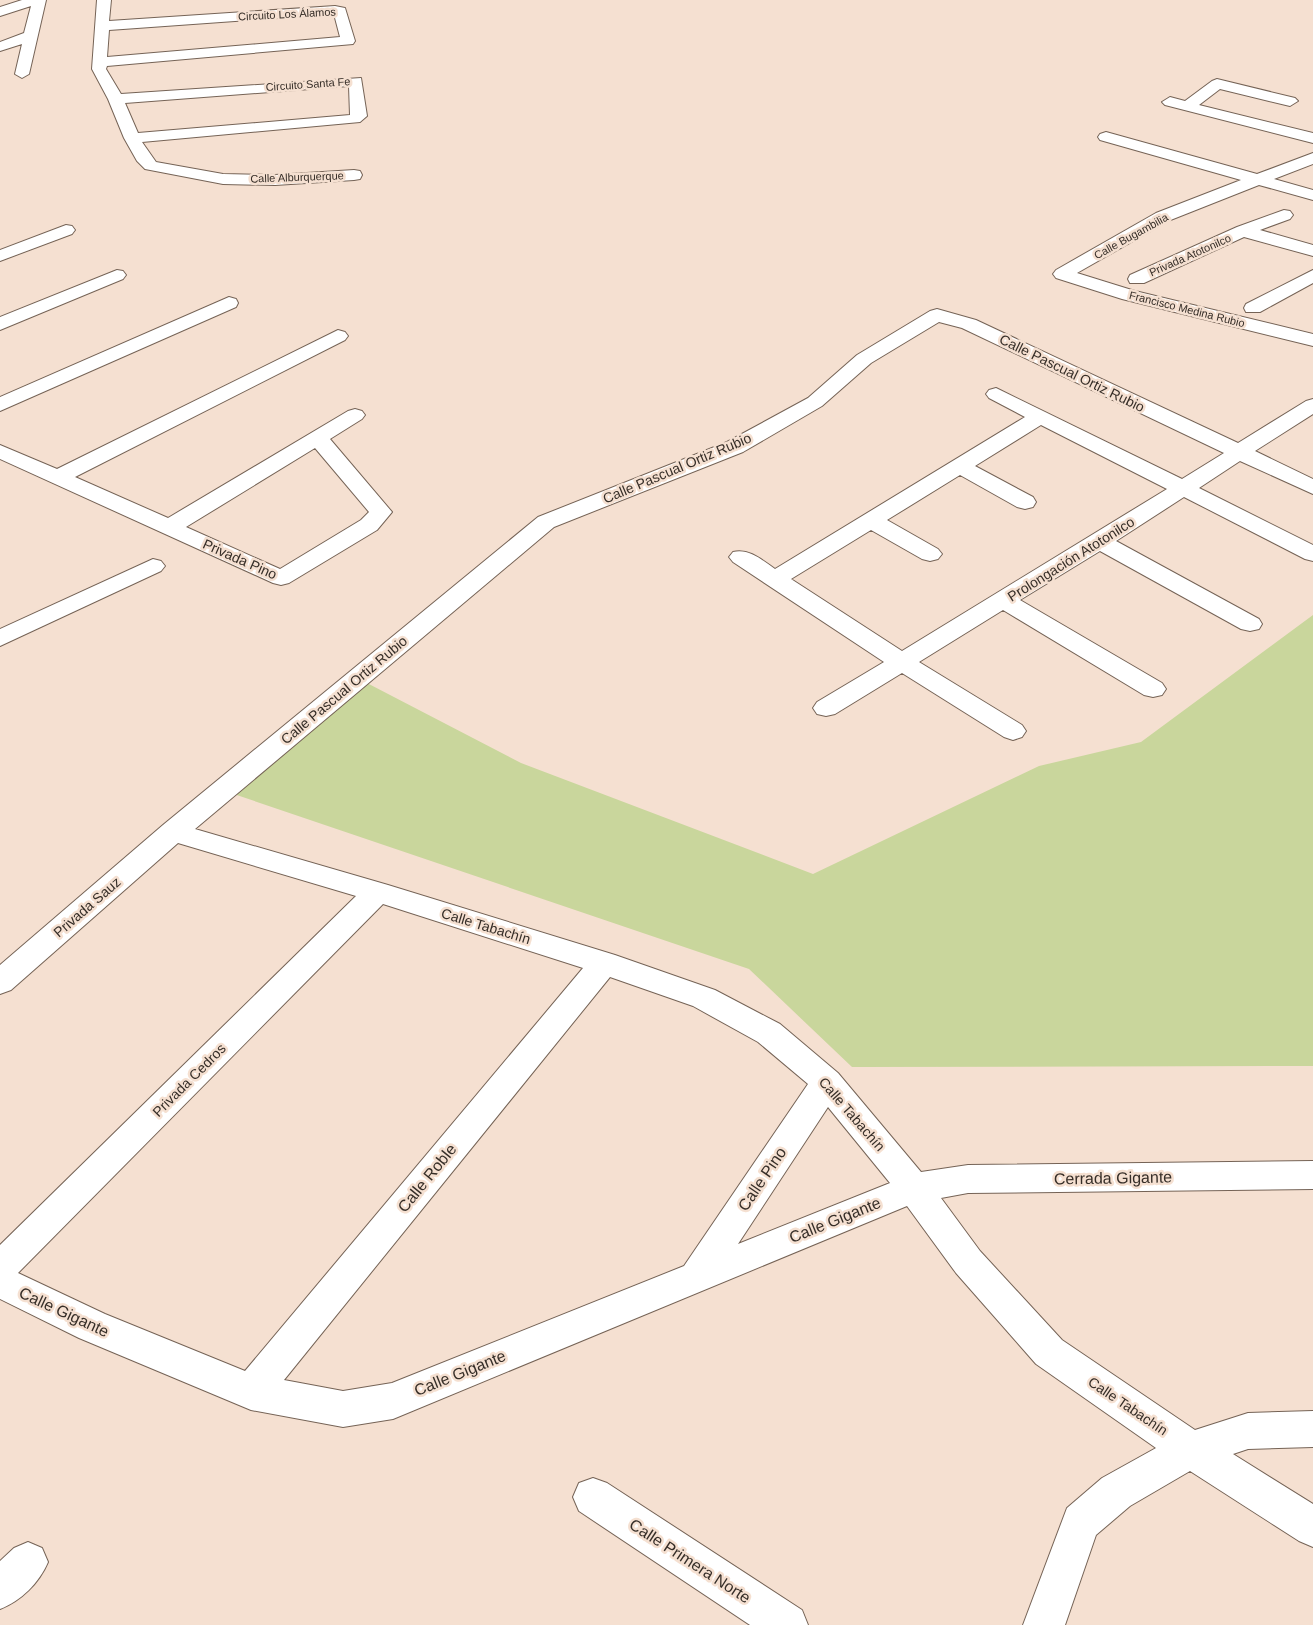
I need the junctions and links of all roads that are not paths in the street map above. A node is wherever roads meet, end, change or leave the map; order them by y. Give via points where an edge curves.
1 (35, 0) edge
2 (40, 0) edge
3 (104, 0) edge
4 (0, 12) edge
5 (101, 26) junction
6 (31, 35) junction
7 (0, 47) edge
8 (98, 62) junction
9 (22, 74) dead end
10 (116, 99) junction
11 (1290, 101) dead end
12 (1170, 102) dead end
13 (1188, 106) junction
14 (1106, 137) dead end
15 (132, 138) junction
16 (1313, 138) edge
17 (1313, 158) edge
18 (354, 175) dead end
19 (1258, 180) junction
20 (1313, 195) edge
21 (1284, 215) dead end
22 (66, 230) dead end
23 (1243, 231) junction
24 (1313, 251) edge
25 (0, 256) edge
26 (1062, 274) joint
27 (117, 275) dead end
28 (1313, 276) edge
29 (1137, 279) dead end
30 (229, 303) dead end
31 (1253, 308) dead end
32 (0, 324) edge
33 (338, 336) dead end
34 (1313, 340) edge
35 (996, 394) dead end
36 (0, 405) edge
37 (1313, 406) edge
38 (356, 415) dead end
39 (1040, 417) junction
40 (318, 439) junction
41 (0, 450) edge
42 (1240, 454) junction
43 (960, 467) junction
44 (59, 476) junction
45 (1313, 487) edge
46 (1184, 489) junction
47 (1025, 502) dead end
48 (870, 520) junction
49 (169, 527) junction
50 (1100, 541) junction
51 (930, 554) dead end
52 (1313, 554) edge
53 (741, 557) dead end
54 (153, 566) dead end
55 (775, 579) junction
56 (1003, 600) junction
57 (1250, 624) dead end
58 (0, 638) edge
59 (900, 661) junction
60 (1153, 689) dead end
61 (826, 708) dead end
62 (1013, 731) dead end
63 (174, 832) junction
64 (378, 892) junction
65 (604, 963) junction
66 (0, 982) edge
67 (827, 1082) junction
68 (1313, 1175) edge
69 (914, 1188) junction
70 (0, 1268) edge
71 (697, 1276) junction
72 (0, 1282) edge
73 (251, 1392) junction
74 (1313, 1429) edge
75 (1191, 1450) junction
76 (594, 1497) dead end
77 (1313, 1527) edge
78 (28, 1562) dead end
79 (0, 1589) edge
80 (787, 1625) edge
81 (1044, 1625) edge

1 - 4 street
2 - 6 street
3 - 5 street, Calle Alburquerque
5 - 8 street, Calle Alburquerque
5 - 8 street, Circuito Los Álamos via 336,10 340,11 348,42
6 - 7 street
6 - 9 street
8 - 10 street, Calle Alburquerque via 102,77
10 - 15 street, Calle Alburquerque
10 - 15 street, Circuito Santa Fe via 356,81 358,116 354,119
11 - 13 street via 1232,81 1217,84
12 - 13 street
13 - 16 street
14 - 19 street
15 - 18 street, Calle Alburquerque via 147,164 166,170 224,179 275,180
17 - 19 street, Calle Bugambilia
19 - 20 street
19 - 26 street, Calle Bugambilia via 1162,217
21 - 23 street, Privada Atotonilco
22 - 25 street
23 - 24 street, Privada Atotonilco
23 - 29 street, Privada Atotonilco
26 - 34 street, Francisco Medina Rubio via 1130,295
27 - 32 street
28 - 31 street
30 - 36 street
33 - 44 street
35 - 39 street
37 - 42 street, Prolongación Atotonilco
38 - 40 street
39 - 43 street
39 - 46 street
40 - 49 street
40 - 49 street, Privada Pino via 381,512 369,525 281,578
41 - 44 street, Privada Pino
42 - 45 street, Calle Pascual Ortiz Rubio
42 - 46 street, Prolongación Atotonilco
42 - 63 street, Calle Pascual Ortiz Rubio via 969,324 937,316 864,359 815,402 735,447 546,522
43 - 47 street
43 - 48 street
44 - 49 street, Privada Pino
46 - 50 street, Prolongación Atotonilco
46 - 52 street
48 - 51 street
48 - 55 street
50 - 56 street, Prolongación Atotonilco
50 - 57 street
53 - 55 street
54 - 58 street
55 - 59 street
56 - 59 street, Prolongación Atotonilco
56 - 60 street
59 - 61 street, Prolongación Atotonilco
59 - 62 street
63 - 64 street, Calle Tabachín
63 - 66 street, Privada Sauz
64 - 65 street, Calle Tabachín
64 - 70 street, Privada Cedros
65 - 67 street, Calle Tabachín via 704,998 769,1033
65 - 73 street, Calle Roble
67 - 69 street, Calle Tabachín
67 - 71 street, Calle Pino
68 - 69 street, Cerrada Gigante via 968,1180
69 - 71 street, Calle Gigante
69 - 75 street, Calle Tabachín via 968,1262 1049,1352
71 - 73 street, Calle Gigante via 393,1401 343,1409
72 - 73 street, Calle Gigante via 92,1326
74 - 75 street via 1248,1431
75 - 77 street, Calle Tabachín
75 - 81 street via 1116,1492 1081,1522
76 - 80 street, Calle Primera Norte
78 - 79 street

